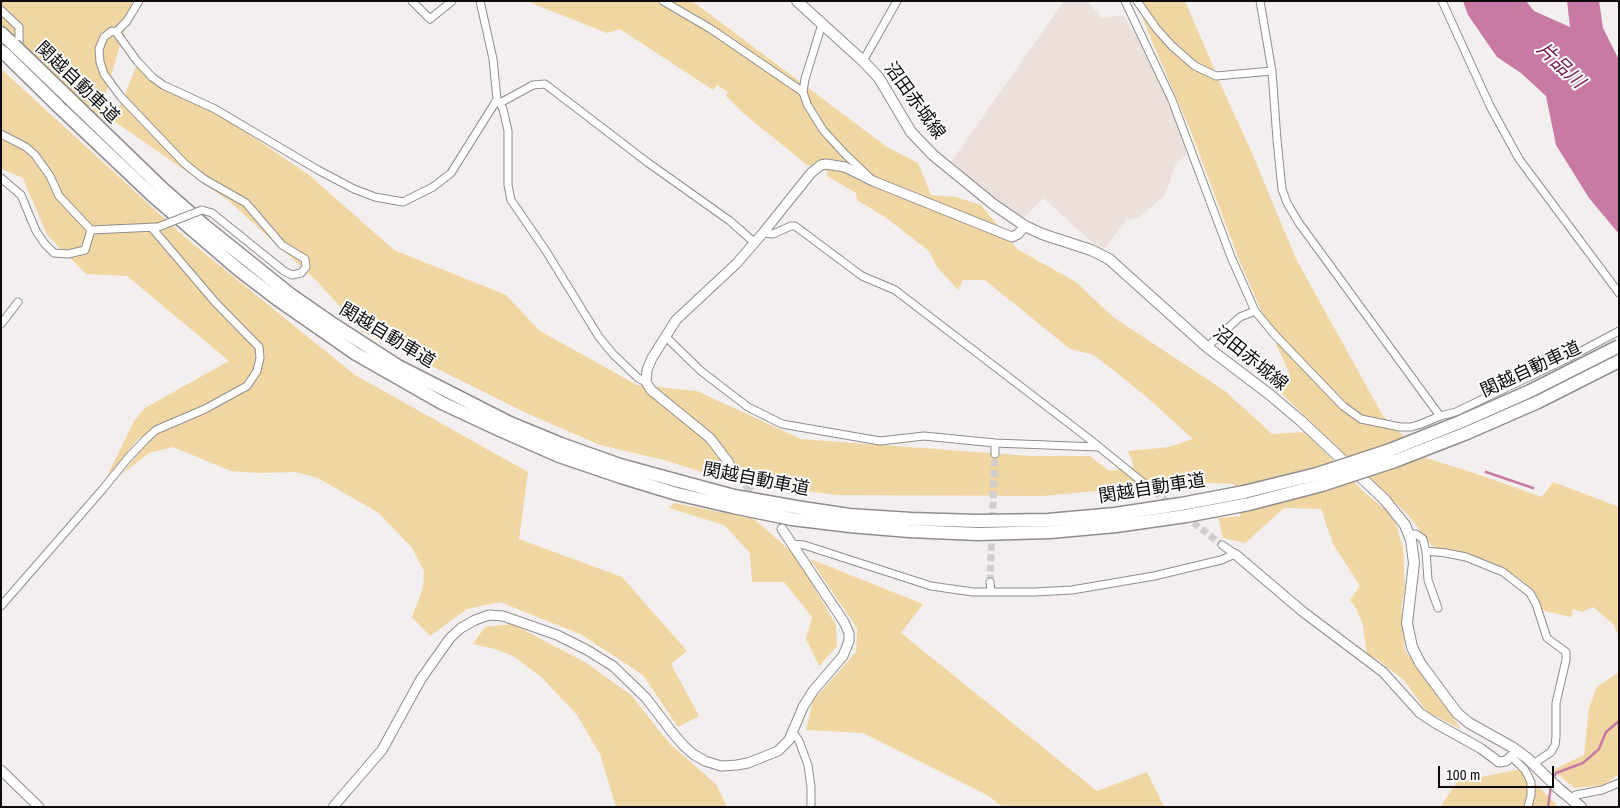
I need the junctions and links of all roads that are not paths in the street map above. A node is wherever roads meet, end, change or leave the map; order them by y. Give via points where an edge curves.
1 (139, 1) edge
2 (412, 1) edge
3 (452, 1) edge
4 (480, 1) edge
5 (663, 1) edge
6 (797, 1) edge
7 (897, 1) edge
8 (1125, 1) edge
9 (1137, 1) edge
10 (1260, 1) edge
11 (1442, 1) edge
12 (1, 10) edge
13 (822, 24) junction
14 (116, 32) junction
15 (1, 33) edge
16 (5, 53) edge
17 (862, 61) junction
18 (1272, 71) junction
19 (804, 92) junction
20 (498, 101) junction
21 (1, 134) edge
22 (1, 178) edge
23 (873, 180) junction
24 (1025, 226) junction
25 (155, 227) junction
26 (91, 230) junction
27 (763, 233) junction
28 (755, 243) junction
29 (1619, 292) edge
30 (18, 302) dead end
31 (1255, 311) junction
32 (1, 324) edge
33 (1619, 331) edge
34 (665, 336) junction
35 (1619, 346) edge
36 (1207, 347) junction
37 (1619, 361) edge
38 (646, 382) junction
39 (1440, 416) junction
40 (995, 444) junction
41 (1098, 447) junction
42 (995, 454) tunnel mouth
43 (729, 463) tunnel mouth
44 (1146, 484) tunnel mouth
45 (1247, 498) junction
46 (782, 530) dead end
47 (1409, 534) junction
48 (792, 544) junction
49 (1222, 545) tunnel mouth
50 (1426, 551) junction
51 (1235, 554) junction
52 (990, 582) tunnel mouth
53 (991, 592) junction
54 (1, 606) edge
55 (1438, 608) dead end
56 (792, 734) junction
57 (1515, 754) junction
58 (1536, 768) junction
59 (1, 770) edge
60 (1619, 784) edge
61 (1570, 798) junction
62 (39, 807) edge
63 (333, 807) edge
64 (811, 807) edge
65 (1528, 807) edge
66 (1581, 807) edge

1 - 14 street
2 - 3 street via 430,19
4 - 20 street via 493,59
5 - 19 street via 712,29
6 - 13 main road, 沼田赤城線
7 - 17 street
8 - 31 street via 1172,100 1231,257
9 - 18 street via 1172,46 1195,66 1216,76
10 - 18 street
11 - 29 street via 1490,106 1519,159
12 - 16 street via 19,27 20,46
13 - 17 main road, 沼田赤城線
13 - 19 street
14 - 20 street via 152,78 163,85 215,109 346,185 384,200 403,202 424,193 451,173
14 - 25 street, bridge via 104,37 99,49 104,74 121,97 185,164 246,203 282,245 305,259 306,267 292,275 284,271 212,213 202,210
15 - 16 highway, 関越自動車道
16 - 45 highway, 関越自動車道, bridge via 71,100 163,189 291,295 398,366 510,423 561,444 620,465 734,496 814,510 911,519 1048,520
16 - 45 highway, 関越自動車道, bridge via 153,196 277,299 356,354 442,403 560,456 620,477 733,508 792,519 909,531 978,534 1050,532 1133,524 1186,516
17 - 24 main road, 沼田赤城線 via 879,78 911,132 933,155
18 - 39 street via 1276,140 1287,203
19 - 23 street via 807,104 823,130
20 - 28 street via 533,85 542,83 548,86
20 - 38 street via 508,131 510,200 600,337 613,354
21 - 26 street via 35,155 59,196
22 - 26 street via 21,195 36,231 54,252 68,254 85,250
23 - 24 street via 1012,237
23 - 27 street via 845,167 821,165
24 - 36 main road, 沼田赤城線 via 1109,259
25 - 26 street
25 - 54 street via 215,302 259,347 257,371 248,386 206,409 156,430 146,439
27 - 28 street
27 - 41 street via 773,234 790,226 800,229 862,276 895,290
28 - 34 street via 684,312
30 - 32 street
31 - 36 street via 1240,317
31 - 39 street via 1343,406 1361,419 1411,427
33 - 39 street via 1456,412
34 - 38 street via 647,370
34 - 40 street via 701,371 748,407 782,424 880,440 924,436
35 - 45 highway, 関越自動車道, bridge via 1460,422 1390,450
36 - 47 main road, 沼田赤城線 via 1301,421 1385,500 1401,518
37 - 45 highway, 関越自動車道, bridge via 1538,402 1395,461 1322,485
38 - 43 street via 710,438
40 - 41 street
40 - 42 street
41 - 44 street
46 - 48 street
47 - 50 street via 1416,534 1423,540
47 - 57 main road, 沼田赤城線 via 1414,562 1407,623 1412,647 1457,713
48 - 53 street via 804,545 931,586
48 - 56 street via 849,633 843,656 813,691
49 - 51 street
50 - 55 street via 1428,580
50 - 58 street via 1466,557 1503,572 1530,593 1547,638 1566,652 1556,703 1555,745
51 - 53 street via 1154,576 1072,590
51 - 57 street via 1302,611 1383,672 1420,713 1434,723 1499,762
52 - 53 street
56 - 63 street via 778,751 748,763 721,766 708,763 684,746 646,698 613,666 557,635 504,616 489,615 461,628 450,638 421,679 382,750
56 - 64 street via 799,741 808,765
57 - 58 main road, 沼田赤城線
57 - 65 street via 1531,782
58 - 61 main road, 沼田赤城線
59 - 62 street
60 - 61 street
61 - 66 main road, 沼田赤城線

